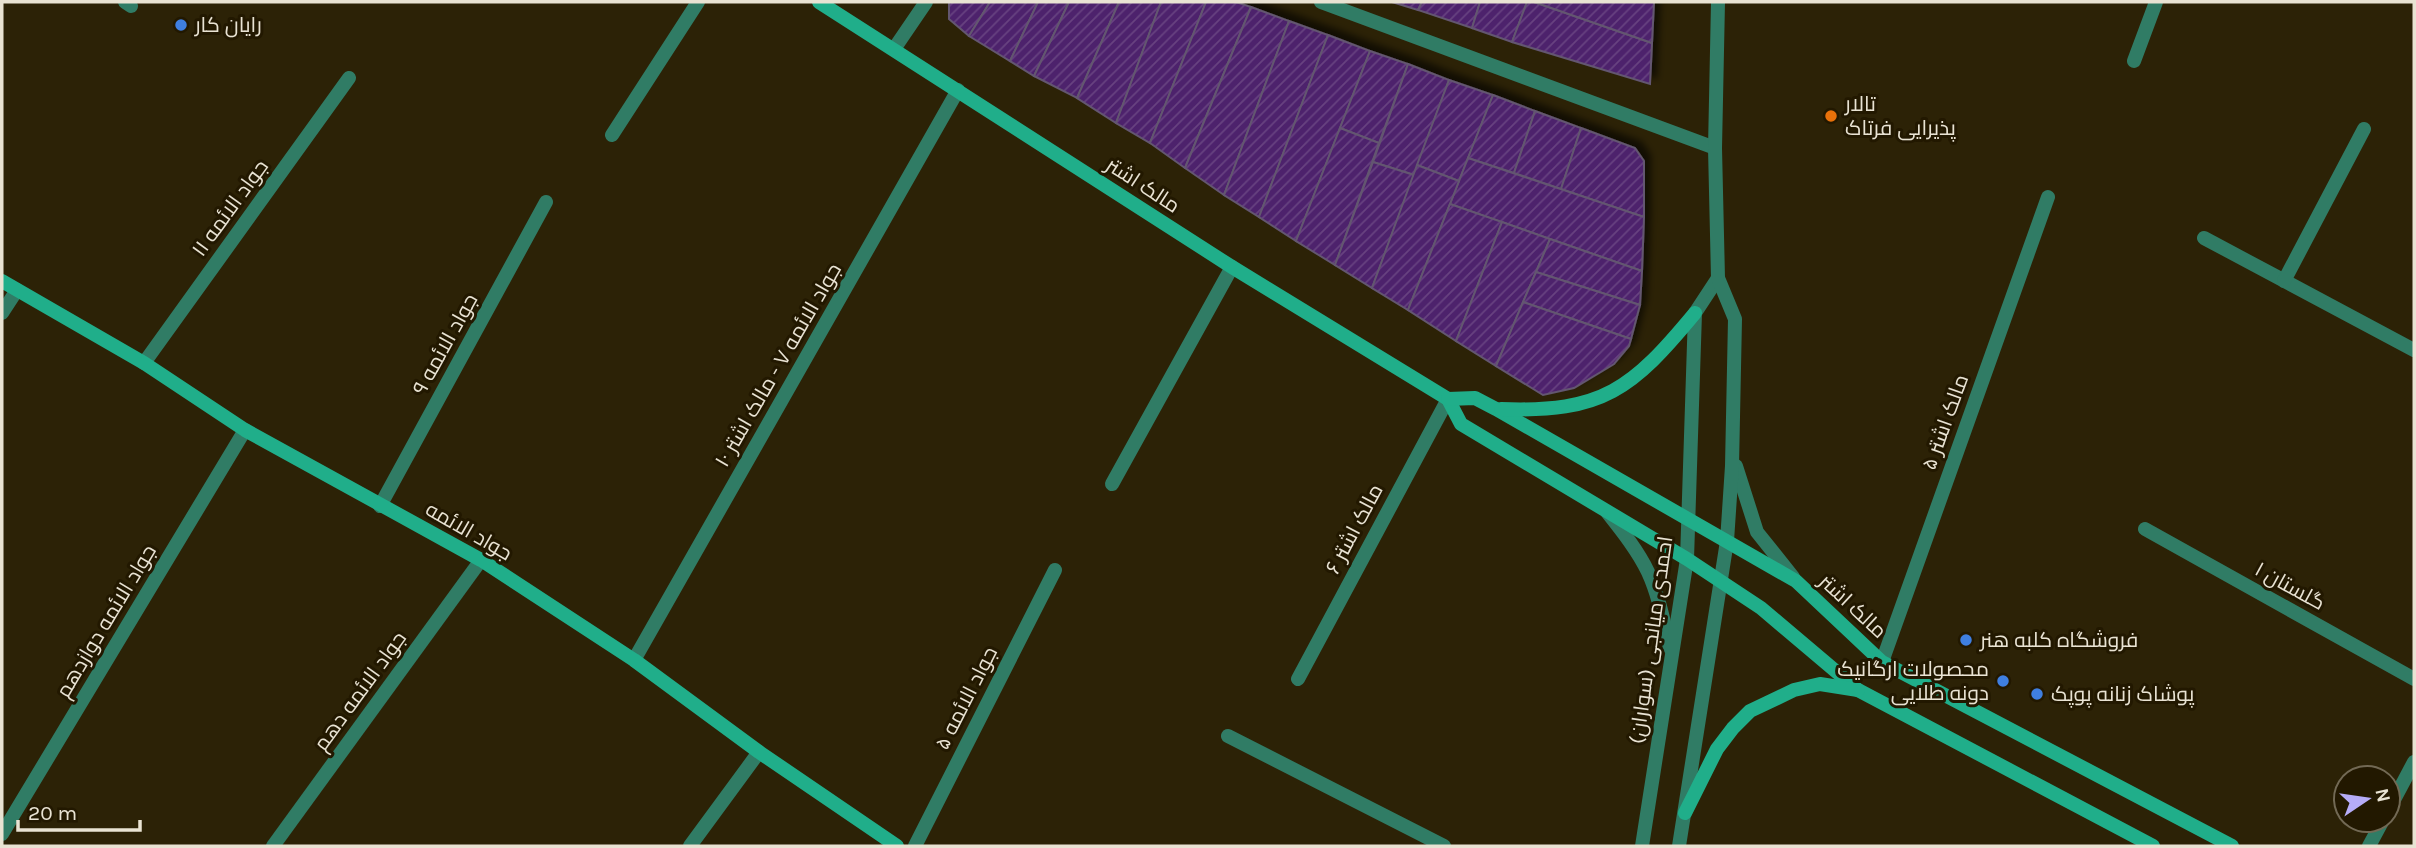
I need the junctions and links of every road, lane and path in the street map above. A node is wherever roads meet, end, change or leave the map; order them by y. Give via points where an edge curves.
1 (698, 2) edge
2 (819, 2) edge
3 (926, 2) edge
4 (1321, 2) edge
5 (1717, 2) edge
6 (2156, 2) edge
7 (894, 49) junction
8 (2134, 61) dead end
9 (349, 78) dead end
10 (958, 90) junction
11 (2364, 129) dead end
12 (612, 135) dead end
13 (1715, 148) junction
14 (2048, 197) dead end
15 (546, 202) dead end
16 (2204, 238) dead end
17 (1232, 267) junction
18 (1718, 278) junction
19 (2, 281) edge
20 (2284, 281) junction
21 (17, 290) junction
22 (2, 313) edge
23 (1695, 313) junction
24 (2414, 350) edge
25 (144, 363) junction
26 (1448, 399) junction
27 (1496, 409) junction
28 (245, 430) junction
29 (1732, 448) junction
30 (1112, 484) dead end
31 (380, 506) junction
32 (1606, 511) junction
33 (1689, 519) junction
34 (2145, 529) dead end
35 (1727, 541) junction
36 (1687, 559) junction
37 (481, 560) junction
38 (1055, 570) dead end
39 (1721, 581) junction
40 (1796, 581) junction
41 (1671, 655) junction
42 (634, 660) junction
43 (1882, 662) junction
44 (1298, 679) dead end
45 (2414, 679) edge
46 (1858, 690) junction
47 (1228, 736) dead end
48 (759, 752) junction
49 (2414, 762) edge
50 (2402, 785) edge
51 (1685, 814) junction
52 (2, 834) edge
53 (272, 846) edge
54 (690, 846) edge
55 (897, 846) edge
56 (915, 846) edge
57 (1444, 846) edge
58 (1642, 846) edge
59 (1679, 846) edge
60 (2153, 846) edge
61 (2232, 846) edge

1 - 12 street
2 - 7 main road, مالک اشتر
3 - 7 street
4 - 13 street
5 - 13 street
6 - 8 street
7 - 10 main road, مالک اشتر
9 - 25 street, جواد الائمه ۱۱
10 - 17 main road, مالک اشتر
10 - 42 street, جواد الائمه ۷ - مالک اشتر ۱۰
11 - 20 street
13 - 18 street
14 - 43 street, مالک اشتر ۵
15 - 31 street, جواد الائمه ۹
16 - 20 street
17 - 26 main road, مالک اشتر
17 - 30 street
18 - 23 street
18 - 29 street via 1735,318
19 - 21 main road, جواد الائمه
20 - 24 street
21 - 22 street
21 - 25 main road, جواد الائمه
23 - 27 main road via 1633,380 1604,397 1573,406
23 - 33 street, احمدی میانجی (سواران)
25 - 28 main road, جواد الائمه
26 - 27 main road, مالک اشتر via 1475,398
26 - 32 main road, مالک اشتر via 1461,424
26 - 44 street, مالک اشتر ۶
27 - 33 main road, مالک اشتر
28 - 31 main road, جواد الائمه
28 - 52 street, جواد الائمه دوازدهم
29 - 35 street
29 - 40 street via 1758,531
31 - 37 main road, جواد الائمه
32 - 36 main road, مالک اشتر
32 - 41 street via 1648,573
33 - 35 main road, مالک اشتر
33 - 36 street, احمدی میانجی (سواران)
34 - 45 street, گلستان ۱
35 - 39 street
35 - 40 main road, مالک اشتر
36 - 39 main road, مالک اشتر
36 - 41 street, احمدی میانجی (سواران)
37 - 42 main road, جواد الائمه
37 - 53 street, جواد الائمه دهم
38 - 56 street, جواد الائمه ۵
39 - 46 main road, مالک اشتر via 1761,608
39 - 51 street
40 - 43 main road, مالک اشتر
41 - 58 street, احمدی میانجی (سواران)
42 - 48 main road, جواد الائمه
43 - 61 main road, مالک اشتر
46 - 51 main road via 1820,684 1794,690 1750,711 1717,749
46 - 60 main road, مالک اشتر
47 - 57 street
48 - 54 street
48 - 55 main road, جواد الائمه
49 - 50 street
51 - 59 street

